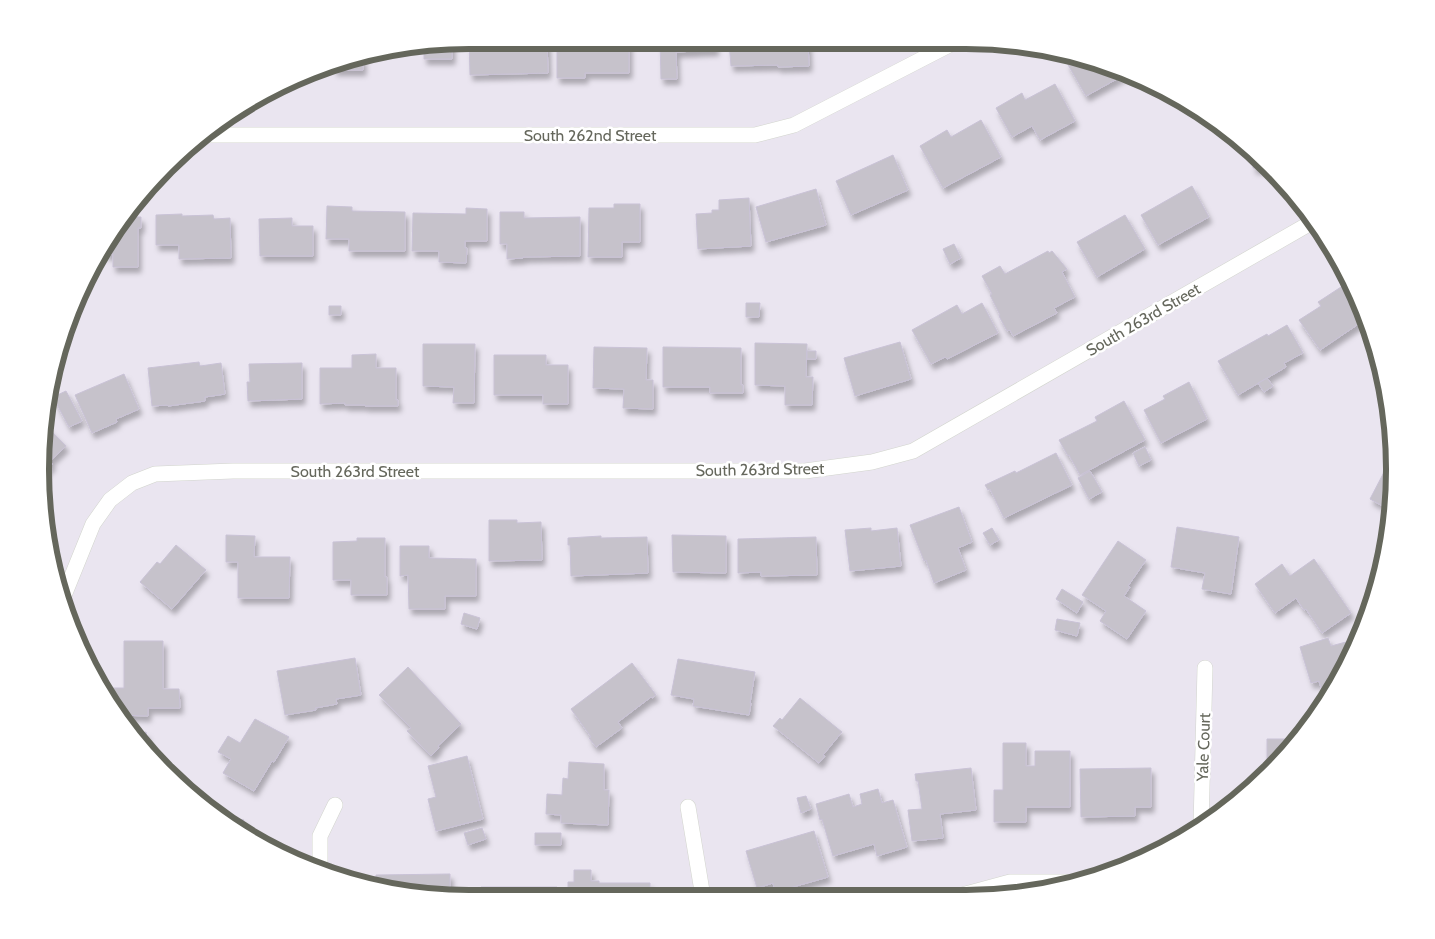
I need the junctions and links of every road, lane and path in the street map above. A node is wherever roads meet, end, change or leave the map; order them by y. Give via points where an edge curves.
1 (941, 49) edge
2 (214, 135) edge
3 (1307, 225) edge
4 (66, 590) edge
5 (1205, 668) dead end
6 (335, 805) dead end
7 (688, 807) dead end
8 (1201, 817) edge
9 (320, 863) edge
10 (1048, 882) edge
11 (983, 889) edge
12 (702, 890) edge

1 - 2 street, South 262nd Street via 794,125 755,135
3 - 4 street, South 263rd Street via 914,451 872,462 805,471 234,471 155,474 132,483 110,500 94,524
5 - 8 street, Yale Court
6 - 9 street via 320,836
7 - 12 street
10 - 11 street via 1010,882

